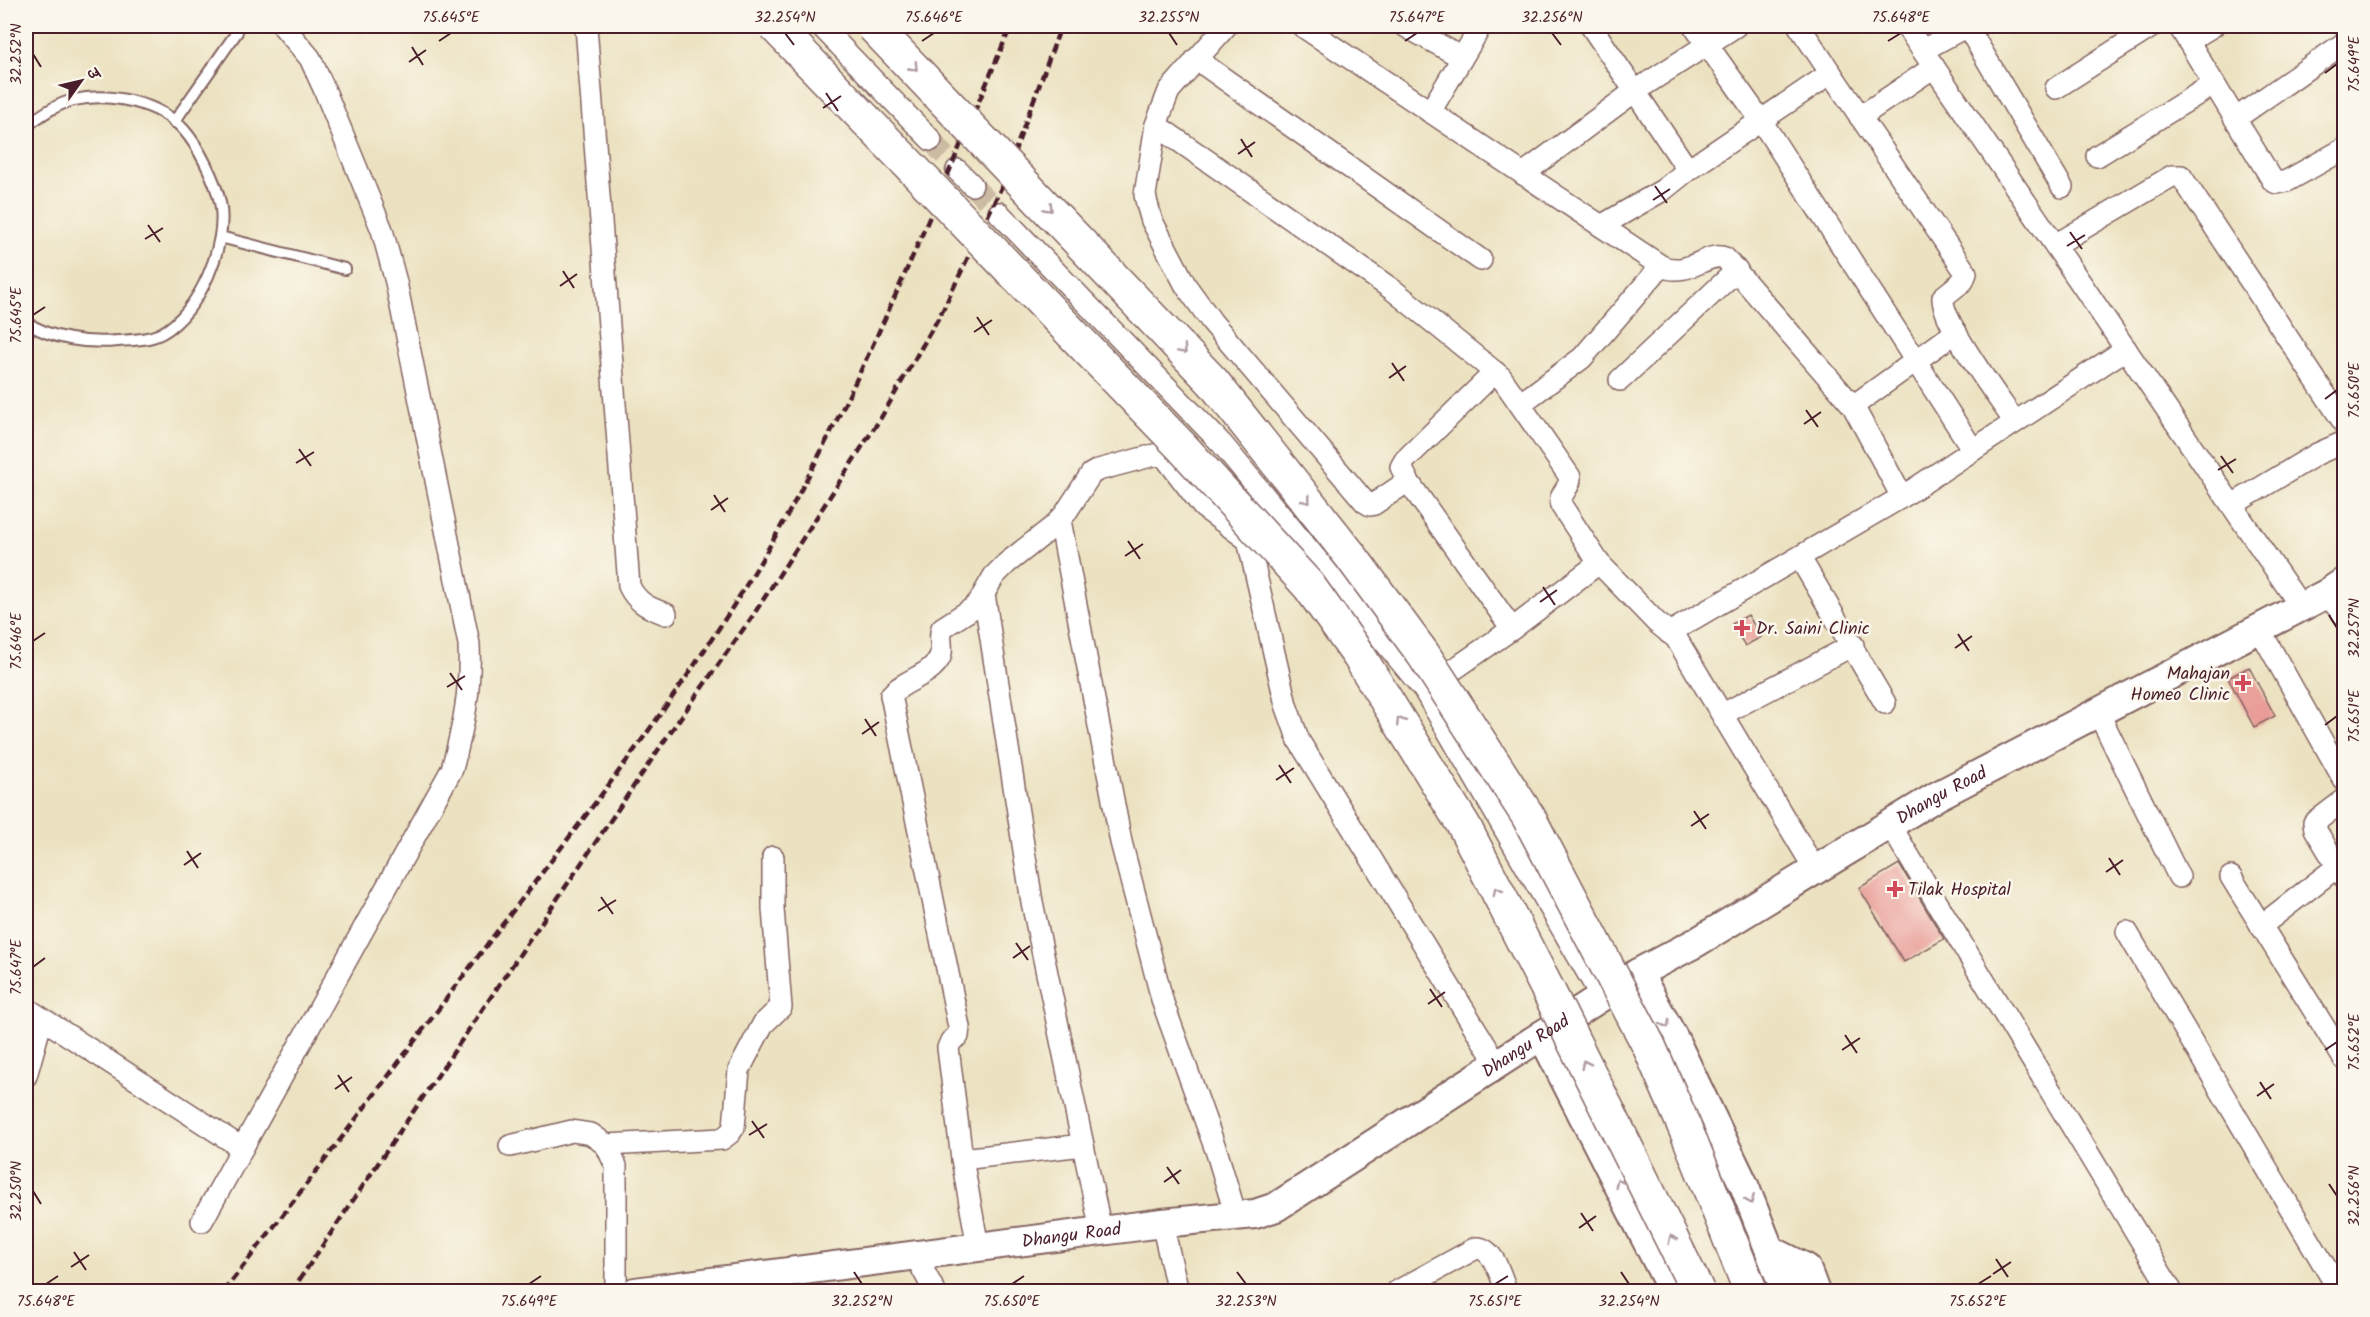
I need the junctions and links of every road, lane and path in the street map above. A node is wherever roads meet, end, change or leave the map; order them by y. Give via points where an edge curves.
1 (283, 26) edge
2 (586, 26) edge
3 (775, 26) edge
4 (821, 26) edge
5 (873, 26) edge
6 (1226, 26) edge
7 (1302, 26) edge
8 (1405, 26) edge
9 (1481, 26) edge
10 (1591, 26) edge
11 (1694, 26) edge
12 (1736, 26) edge
13 (1799, 26) edge
14 (1906, 26) edge
15 (2153, 26) edge
16 (2213, 26) edge
17 (1961, 27) edge
18 (237, 32) dead end
19 (2183, 33) edge
20 (2344, 43) edge
21 (1707, 45) junction
22 (1461, 57) junction
23 (1197, 58) junction
24 (1928, 59) junction
25 (1831, 74) junction
26 (2214, 84) junction
27 (2056, 88) dead end
28 (1635, 92) junction
29 (1430, 112) junction
30 (1860, 117) junction
31 (2235, 119) junction
32 (174, 122) junction
33 (1762, 122) junction
34 (1156, 125) junction
35 (26, 126) edge
36 (931, 140) tunnel mouth
37 (2344, 149) edge
38 (2097, 156) dead end
39 (957, 170) tunnel mouth
40 (1688, 170) junction
41 (1523, 174) junction
42 (972, 185) tunnel mouth
43 (2062, 187) dead end
44 (999, 213) tunnel mouth
45 (1601, 226) junction
46 (220, 237) junction
47 (2055, 245) junction
48 (1481, 260) dead end
49 (1661, 266) junction
50 (345, 269) dead end
51 (1737, 270) junction
52 (26, 322) edge
53 (1956, 332) junction
54 (2126, 349) junction
55 (1916, 361) junction
56 (1495, 372) junction
57 (1620, 380) dead end
58 (1520, 404) junction
59 (1853, 406) junction
60 (2015, 422) junction
61 (2344, 423) edge
62 (2344, 442) edge
63 (1973, 450) junction
64 (1408, 481) junction
65 (1902, 497) junction
66 (2232, 505) junction
67 (1060, 520) junction
68 (1800, 558) junction
69 (1599, 563) junction
70 (984, 594) junction
71 (2324, 594) edge
72 (666, 614) dead end
73 (2344, 615) edge
74 (2259, 628) junction
75 (1512, 629) junction
76 (1669, 633) junction
77 (1852, 645) junction
78 (1424, 690) junction
79 (1885, 703) dead end
80 (2098, 712) junction
81 (1723, 714) junction
82 (2344, 780) edge
83 (2344, 800) edge
84 (1890, 825) junction
85 (773, 857) dead end
86 (1816, 871) junction
87 (2341, 871) edge
88 (2179, 877) dead end
89 (2231, 877) dead end
90 (2261, 926) junction
91 (2127, 932) dead end
92 (1638, 973) junction
93 (1601, 996) junction
94 (34, 1014) edge
95 (1542, 1035) junction
96 (2344, 1059) edge
97 (1497, 1064) junction
98 (26, 1076) edge
99 (606, 1145) junction
100 (510, 1146) dead end
101 (1083, 1146) junction
102 (242, 1148) junction
103 (962, 1160) junction
104 (1236, 1216) junction
105 (202, 1221) dead end
106 (1162, 1223) junction
107 (1101, 1231) junction
108 (978, 1247) junction
109 (1770, 1250) junction
110 (915, 1255) junction
111 (1405, 1289) edge
112 (2164, 1289) edge
113 (616, 1292) edge
114 (636, 1292) edge
115 (934, 1292) edge
116 (1178, 1292) edge
117 (1507, 1292) edge
118 (1673, 1292) edge
119 (1698, 1292) edge
120 (1751, 1292) edge
121 (1786, 1292) edge
122 (1815, 1292) edge
123 (2340, 1292) edge

1 - 102 street via 310,58 382,230 396,282 469,644 470,674 466,717 452,769
2 - 72 street via 629,586 634,598
119 -> 3 highway, bridge via 1464,826 1365,665 1309,586 1182,447
4 - 36 street
5 -> 120 highway, bridge via 1213,382 1423,654 1528,816 1649,1046
6 - 23 street
7 - 29 street
8 - 22 street
9 - 22 street
10 - 28 street
11 - 21 street
12 - 21 street
13 - 25 street
14 - 24 street
15 - 27 street
16 - 19 street
17 - 24 street
17 - 43 street
18 - 32 lane
19 - 26 street
20 - 31 street
21 - 28 street
21 - 33 street
22 - 29 street
23 - 34 street via 1168,91
23 - 48 street
24 - 30 street
24 - 47 street
25 - 30 street
25 - 33 street
26 - 31 street
26 - 38 street
28 - 40 street
28 - 41 street
29 - 41 street
30 - 53 street via 1966,273 1942,301
31 - 37 street via 2277,183
32 - 35 lane via 134,101 101,98 74,100 50,109
32 - 46 lane via 202,156 220,203
33 - 40 street
33 - 55 street
34 - 56 street via 1394,290
34 - 64 street via 1145,195 1147,204 1152,221 1196,300 1365,502 1374,504
39 - 42 street
40 - 45 street via 1663,190
41 - 45 street
44 - 78 street via 1222,444
45 - 49 street
46 - 50 lane
46 - 52 lane via 198,297 184,316 162,333 140,340 105,342 54,334
47 - 54 street
47 - 61 street via 2172,176 2181,176
49 - 51 street via 1679,271 1720,256
49 - 58 street via 1582,358
51 - 57 street
51 - 59 street
53 - 55 street
53 - 60 street
54 - 60 street
54 - 66 street
55 - 59 street
55 - 63 street
56 - 58 street
56 - 64 street via 1405,460 1401,466
58 - 69 street via 1570,477 1560,502
59 - 65 street
60 - 63 street
62 - 66 street
63 - 65 street
64 - 75 street
65 - 68 street
66 - 71 street
67 - 70 street via 1007,563
67 - 97 street via 1094,471 1162,453 1203,507 1248,540 1286,705 1299,741
67 - 104 street via 1121,842 1163,1003
68 - 76 street
68 - 77 street
69 - 75 street
69 - 76 street
70 - 101 street via 1032,902
70 - 103 street via 973,608 942,628 941,654 933,666 896,690 890,699 959,1027 958,1036 948,1048
71 - 73 street
71 - 74 street, Dhangu Road
74 - 80 street, Dhangu Road
74 - 82 street
75 - 78 street
76 - 81 street via 1676,638
77 - 79 street
77 - 81 street
78 - 93 street
80 - 84 street, Dhangu Road via 1937,796
80 - 88 street
81 - 86 street
83 - 87 street via 2314,823
84 - 86 street, Dhangu Road
84 - 112 street
85 - 99 street via 781,1007 759,1030 739,1070 734,1127 722,1139
86 - 92 street, Dhangu Road
87 - 90 street
89 - 90 street
90 - 96 street
91 - 123 street
92 - 93 street, Dhangu Road
92 -> 109 street via 1744,1185
93 - 95 street, Dhangu Road
94 - 98 street
94 - 102 street
95 - 97 street, Dhangu Road
118 -> 95 street
97 - 104 street, Dhangu Road via 1276,1207
99 - 100 street via 591,1134 572,1131
99 - 113 street via 616,1166
101 - 103 street
101 - 107 street
102 - 105 street
103 - 108 street
104 - 106 street, Dhangu Road
106 - 107 street, Dhangu Road
106 - 116 street
107 - 108 street, Dhangu Road
108 - 110 street, Dhangu Road
109 - 121 street
109 - 122 street via 1806,1268
110 - 114 street, Dhangu Road
110 - 115 street
111 - 117 street via 1482,1248 1490,1254

